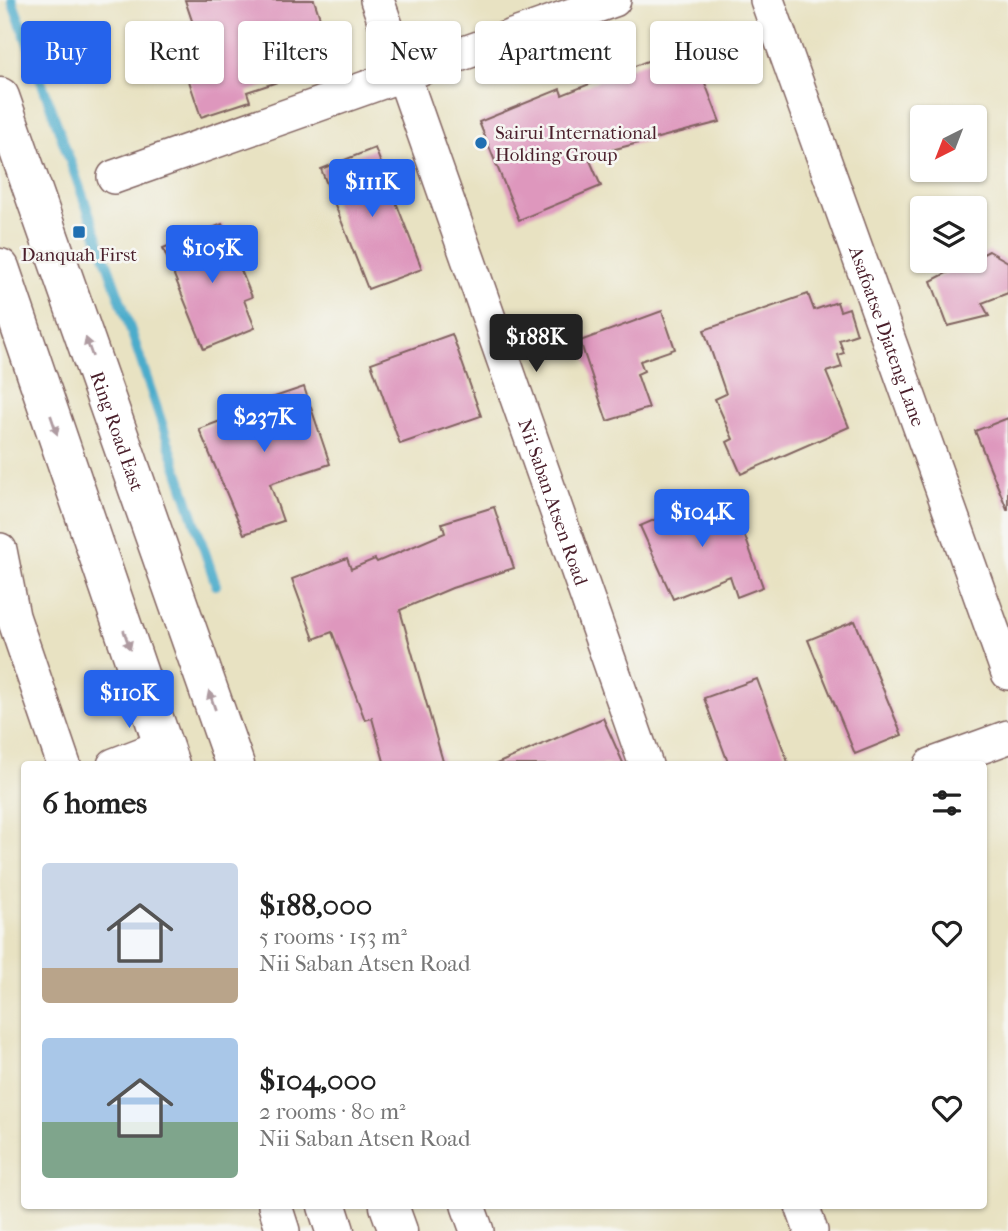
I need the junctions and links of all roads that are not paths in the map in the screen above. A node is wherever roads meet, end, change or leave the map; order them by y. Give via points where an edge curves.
1 (377, 0) edge
2 (614, 0) edge
3 (767, 0) edge
4 (384, 21) edge
5 (461, 53) edge
6 (374, 84) edge
7 (406, 84) edge
8 (0, 97) edge
9 (7, 141) edge
10 (114, 177) dead end
11 (0, 268) edge
12 (0, 550) edge
13 (1008, 673) edge
14 (1008, 737) edge
15 (167, 756) edge
16 (63, 761) edge
17 (138, 761) edge
18 (234, 761) edge
19 (645, 761) edge
20 (941, 761) edge
21 (276, 1209) edge
22 (328, 1209) edge
23 (390, 1209) edge
24 (469, 1209) edge
25 (803, 1209) edge
26 (283, 1231) edge
27 (335, 1231) edge
28 (398, 1231) edge
29 (477, 1231) edge
30 (811, 1231) edge

1 - 4 street, Nii Saban Atsen Road
2 - 5 street
3 - 13 street, Asafoatse Djateng Lane
6 - 10 street
7 - 19 street, Nii Saban Atsen Road
8 - 9 main road, Ring Road East
18 -> 9 main road, Ring Road East
11 -> 15 main road
12 - 16 street via 13,616
14 - 20 street
15 - 17 street
21 - 26 street
22 - 27 main road
23 - 28 main road
24 - 29 street
25 - 30 street

